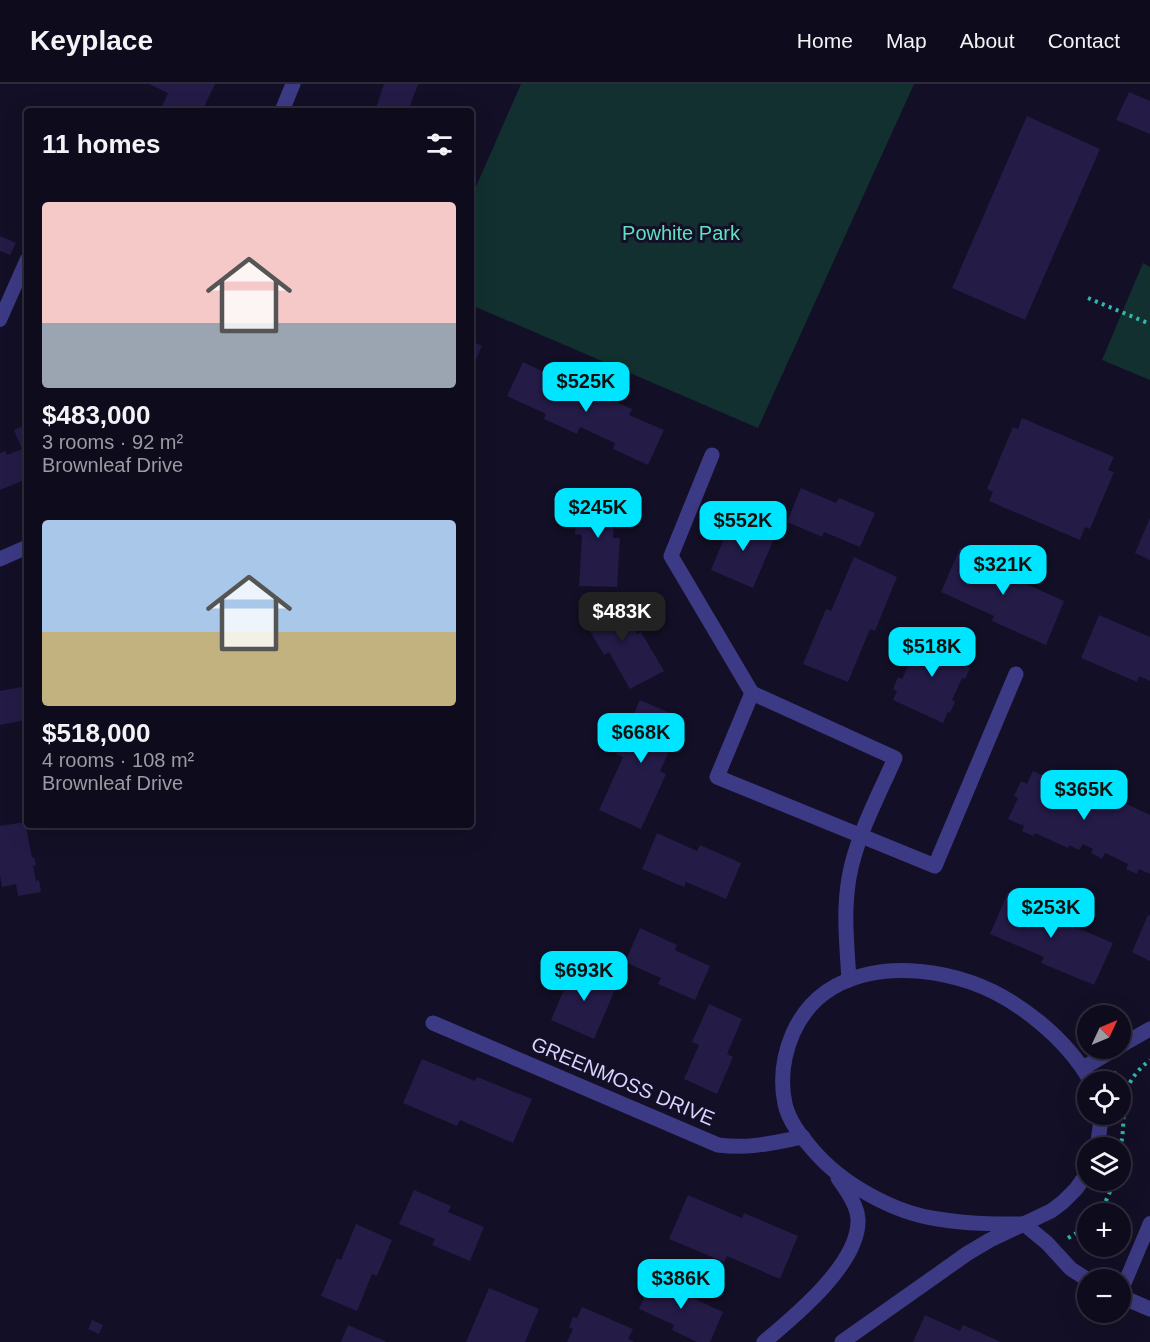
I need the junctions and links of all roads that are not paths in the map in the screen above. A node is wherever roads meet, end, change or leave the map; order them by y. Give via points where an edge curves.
1 (293, 84) edge
2 (283, 108) edge
3 (24, 267) edge
4 (0, 320) edge
5 (712, 454) dead end
6 (24, 548) edge
7 (0, 559) edge
8 (1016, 674) dead end
9 (752, 693) junction
10 (861, 837) junction
11 (849, 980) junction
12 (433, 1023) dead end
13 (1150, 1029) edge
14 (1131, 1040) edge
15 (1105, 1059) edge
16 (1084, 1071) edge
17 (1091, 1071) edge
18 (802, 1137) junction
19 (833, 1170) junction
20 (1077, 1188) edge
21 (1150, 1223) edge
22 (1024, 1224) junction
23 (1131, 1269) edge
24 (1077, 1273) edge
25 (1131, 1300) edge
26 (1150, 1309) edge
27 (764, 1342) edge
28 (842, 1342) edge

1 - 2 street
3 - 4 lane
5 - 9 street via 671,556
6 - 7 street
8 - 10 street via 934,866
9 - 10 street via 894,758
9 - 10 street via 717,777
10 - 11 street via 847,892
11 - 16 street via 864,974 902,971 940,974 975,984 1006,999 1041,1024
11 - 18 street via 812,1004 788,1043 783,1062 785,1106
12 - 18 street, GREENMOSS DRIVE via 718,1145 756,1147
13 - 14 street
15 - 17 street
18 - 19 street
19 - 22 street via 864,1192 918,1215 974,1224
19 - 27 street via 855,1207 858,1219 853,1244 826,1285
20 - 22 street via 1063,1202
21 - 23 lane
22 - 24 street
22 - 28 street via 968,1253
25 - 26 street

